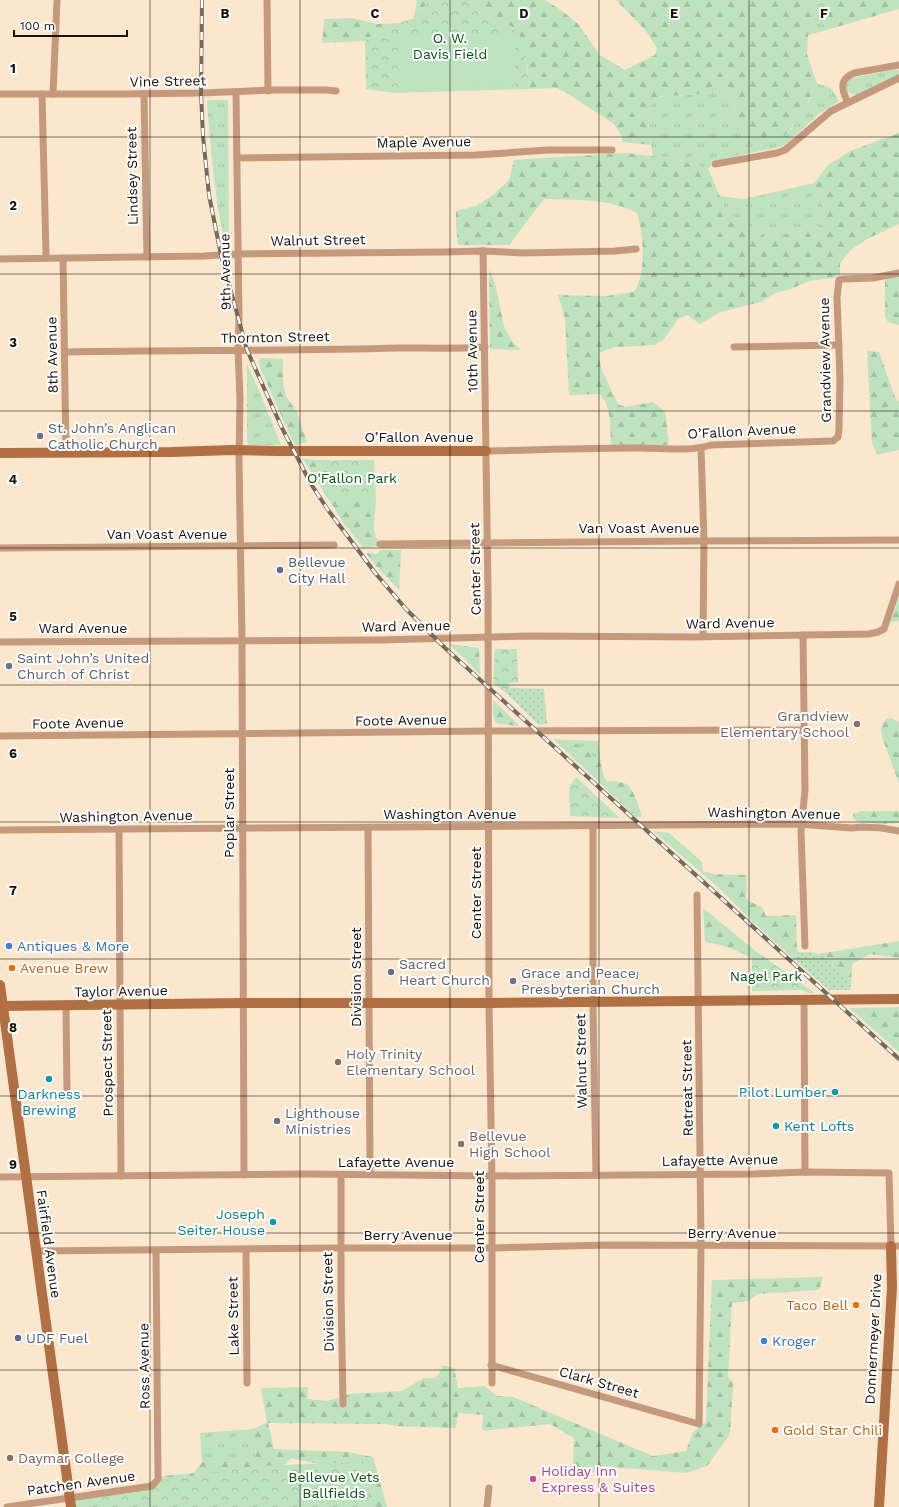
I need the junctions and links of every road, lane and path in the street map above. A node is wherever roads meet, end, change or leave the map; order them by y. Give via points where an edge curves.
1 (57, 0) edge
2 (267, 0) edge
3 (899, 64) edge
4 (899, 78) edge
5 (268, 91) junction
6 (336, 91) dead end
7 (236, 92) junction
8 (0, 94) edge
9 (42, 94) junction
10 (53, 94) junction
11 (144, 94) junction
12 (848, 103) junction
13 (612, 150) dead end
14 (237, 158) junction
15 (715, 164) dead end
16 (636, 249) dead end
17 (483, 251) junction
18 (238, 254) junction
19 (147, 257) junction
20 (45, 258) junction
21 (63, 258) junction
22 (0, 259) edge
23 (899, 273) edge
24 (839, 345) junction
25 (485, 347) junction
26 (734, 347) dead end
27 (238, 350) junction
28 (65, 352) junction
29 (836, 439) joint
30 (701, 448) junction
31 (240, 450) junction
32 (486, 451) junction
33 (66, 452) junction
34 (0, 453) edge
35 (899, 540) edge
36 (704, 541) junction
37 (334, 544) dead end
38 (380, 544) dead end
39 (487, 544) junction
40 (241, 546) junction
41 (0, 548) edge
42 (899, 584) edge
43 (803, 634) junction
44 (703, 636) junction
45 (488, 637) junction
46 (242, 640) junction
47 (0, 642) edge
48 (803, 730) junction
49 (488, 732) junction
50 (241, 734) junction
51 (0, 736) edge
52 (802, 824) junction
53 (594, 826) junction
54 (242, 827) junction
55 (489, 827) junction
56 (368, 828) junction
57 (0, 830) edge
58 (119, 830) junction
59 (899, 831) edge
60 (698, 895) dead end
61 (805, 946) dead end
62 (0, 985) edge
63 (804, 999) junction
64 (896, 1000) edge
65 (698, 1001) junction
66 (593, 1002) junction
67 (243, 1003) junction
68 (369, 1003) junction
69 (489, 1003) junction
70 (119, 1005) junction
71 (1, 1006) edge
72 (66, 1006) junction
73 (66, 1093) dead end
74 (805, 1172) junction
75 (889, 1172) joint
76 (700, 1173) junction
77 (370, 1174) junction
78 (244, 1175) junction
79 (341, 1175) junction
80 (596, 1175) junction
81 (0, 1176) edge
82 (26, 1176) junction
83 (121, 1176) junction
84 (492, 1176) junction
85 (701, 1246) junction
86 (895, 1246) edge
87 (341, 1248) junction
88 (492, 1248) junction
89 (246, 1250) junction
90 (156, 1251) junction
91 (36, 1252) junction
92 (899, 1264) edge
93 (891, 1271) junction
94 (491, 1364) junction
95 (247, 1383) dead end
96 (492, 1383) dead end
97 (342, 1404) dead end
98 (699, 1424) joint
99 (157, 1481) joint
100 (489, 1488) dead end
101 (70, 1503) edge
102 (7, 1507) edge
103 (487, 1507) edge
104 (879, 1507) edge

1 - 10 street
2 - 5 street
3 - 12 street via 849,75 842,85
4 - 12 street
5 - 6 street, Vine Street
5 - 7 street, Vine Street
7 - 11 street, Vine Street
7 - 14 street, 9th Avenue
8 - 9 street, Vine Street
9 - 10 street, Vine Street
9 - 20 street
10 - 11 street, Vine Street
11 - 19 street, Lindsey Street
12 - 15 street via 831,111 785,150
13 - 14 street, Maple Avenue via 548,150 476,155
14 - 18 street, 9th Avenue
16 - 17 street, Walnut Street via 527,253
17 - 18 street, Walnut Street
17 - 25 street, 10th Avenue
18 - 19 street, Walnut Street
18 - 27 street, 9th Avenue
19 - 21 street, Walnut Street
20 - 21 street, Walnut Street
20 - 22 street, Walnut Street
21 - 28 street, 8th Avenue
23 - 24 street, Grandview Avenue via 839,280
24 - 26 street
24 - 29 street, Grandview Avenue via 839,429
25 - 27 street, Thornton Street
25 - 32 street, 10th Avenue
27 - 28 street, Thornton Street
27 - 31 street, 9th Avenue
28 - 33 street, 8th Avenue
29 - 30 street, O’Fallon Avenue via 827,442 710,445
30 - 32 street, O’Fallon Avenue
30 - 36 street
31 - 32 street, O’Fallon Avenue
31 - 33 street, O’Fallon Avenue
31 - 40 street, Poplar Street
32 - 39 street, Center Street
33 - 34 street, O’Fallon Avenue
35 - 36 street, Van Voast Avenue
36 - 39 street, Van Voast Avenue
36 - 44 street
37 - 40 street, Van Voast Avenue
38 - 39 street, Van Voast Avenue
39 - 45 street, Center Street
40 - 41 street, Van Voast Avenue
40 - 46 street, Poplar Street
42 - 43 street, Ward Avenue via 884,629 869,634
43 - 44 street, Ward Avenue
43 - 48 street
44 - 45 street, Ward Avenue
45 - 46 street, Ward Avenue
45 - 49 street, Center Street
46 - 47 street, Ward Avenue
46 - 50 street, Poplar Street
48 - 49 street, Foote Avenue
48 - 52 street via 805,797
49 - 50 street, Foote Avenue
49 - 55 street, Center Street
50 - 51 street, Foote Avenue
50 - 54 street, Poplar Street
52 - 53 street, Washington Avenue
52 - 59 street, Washington Avenue
52 - 61 street
53 - 55 street, Washington Avenue
53 - 66 street, Walnut Street
54 - 56 street, Washington Avenue
54 - 58 street, Washington Avenue
54 - 67 street, Poplar Street
55 - 56 street, Washington Avenue
55 - 69 street, Center Street
56 - 68 street, Division Street
57 - 58 street, Washington Avenue
58 - 70 street, Prospect Street
60 - 65 street, Retreat Street
62 - 71 street, Fairfield Avenue
63 - 64 street, Taylor Avenue
63 - 65 street, Taylor Avenue
63 - 74 street
65 - 66 street, Taylor Avenue
65 - 76 street, Retreat Street
66 - 69 street, Taylor Avenue
66 - 80 street, Walnut Street
67 - 68 street, Taylor Avenue
67 - 70 street, Taylor Avenue
67 - 78 street, Poplar Street
68 - 69 street, Taylor Avenue
68 - 77 street, Division Street
69 - 84 street, Center Street
70 - 72 street, Taylor Avenue
70 - 83 street, Prospect Street
71 - 72 street, Taylor Avenue
71 - 82 street, Fairfield Avenue
72 - 73 street
74 - 75 street, Lafayette Avenue
74 - 76 street, Lafayette Avenue
75 - 86 street, Donnermeyer Drive
76 - 80 street, Lafayette Avenue
76 - 85 street, Retreat Street
77 - 79 street, Lafayette Avenue
77 - 84 street, Lafayette Avenue
78 - 79 street, Lafayette Avenue
78 - 83 street, Lafayette Avenue
79 - 87 street, Division Street
80 - 84 street, Lafayette Avenue
81 - 82 street, Lafayette Avenue
82 - 83 street, Lafayette Avenue
82 - 91 street, Fairfield Avenue
84 - 88 street, Center Street
85 - 86 street, Berry Avenue
85 - 88 street, Berry Avenue
85 - 98 street, Retreat Street
86 - 93 street, Donnermeyer Drive
87 - 88 street, Berry Avenue
87 - 89 street, Berry Avenue
87 - 97 street, Division Street
88 - 94 street, Center Street
89 - 90 street, Berry Avenue
89 - 95 street, Lake Street
90 - 91 street, Berry Avenue
90 - 99 street, Ross Avenue
91 - 101 street, Fairfield Avenue
92 - 93 street
93 - 104 street, Donnermeyer Drive
94 - 96 street, Center Street
94 - 98 street, Clark Street
99 - 101 street, Patchen Avenue via 152,1486
100 - 103 street
101 - 102 street, Patchen Avenue

